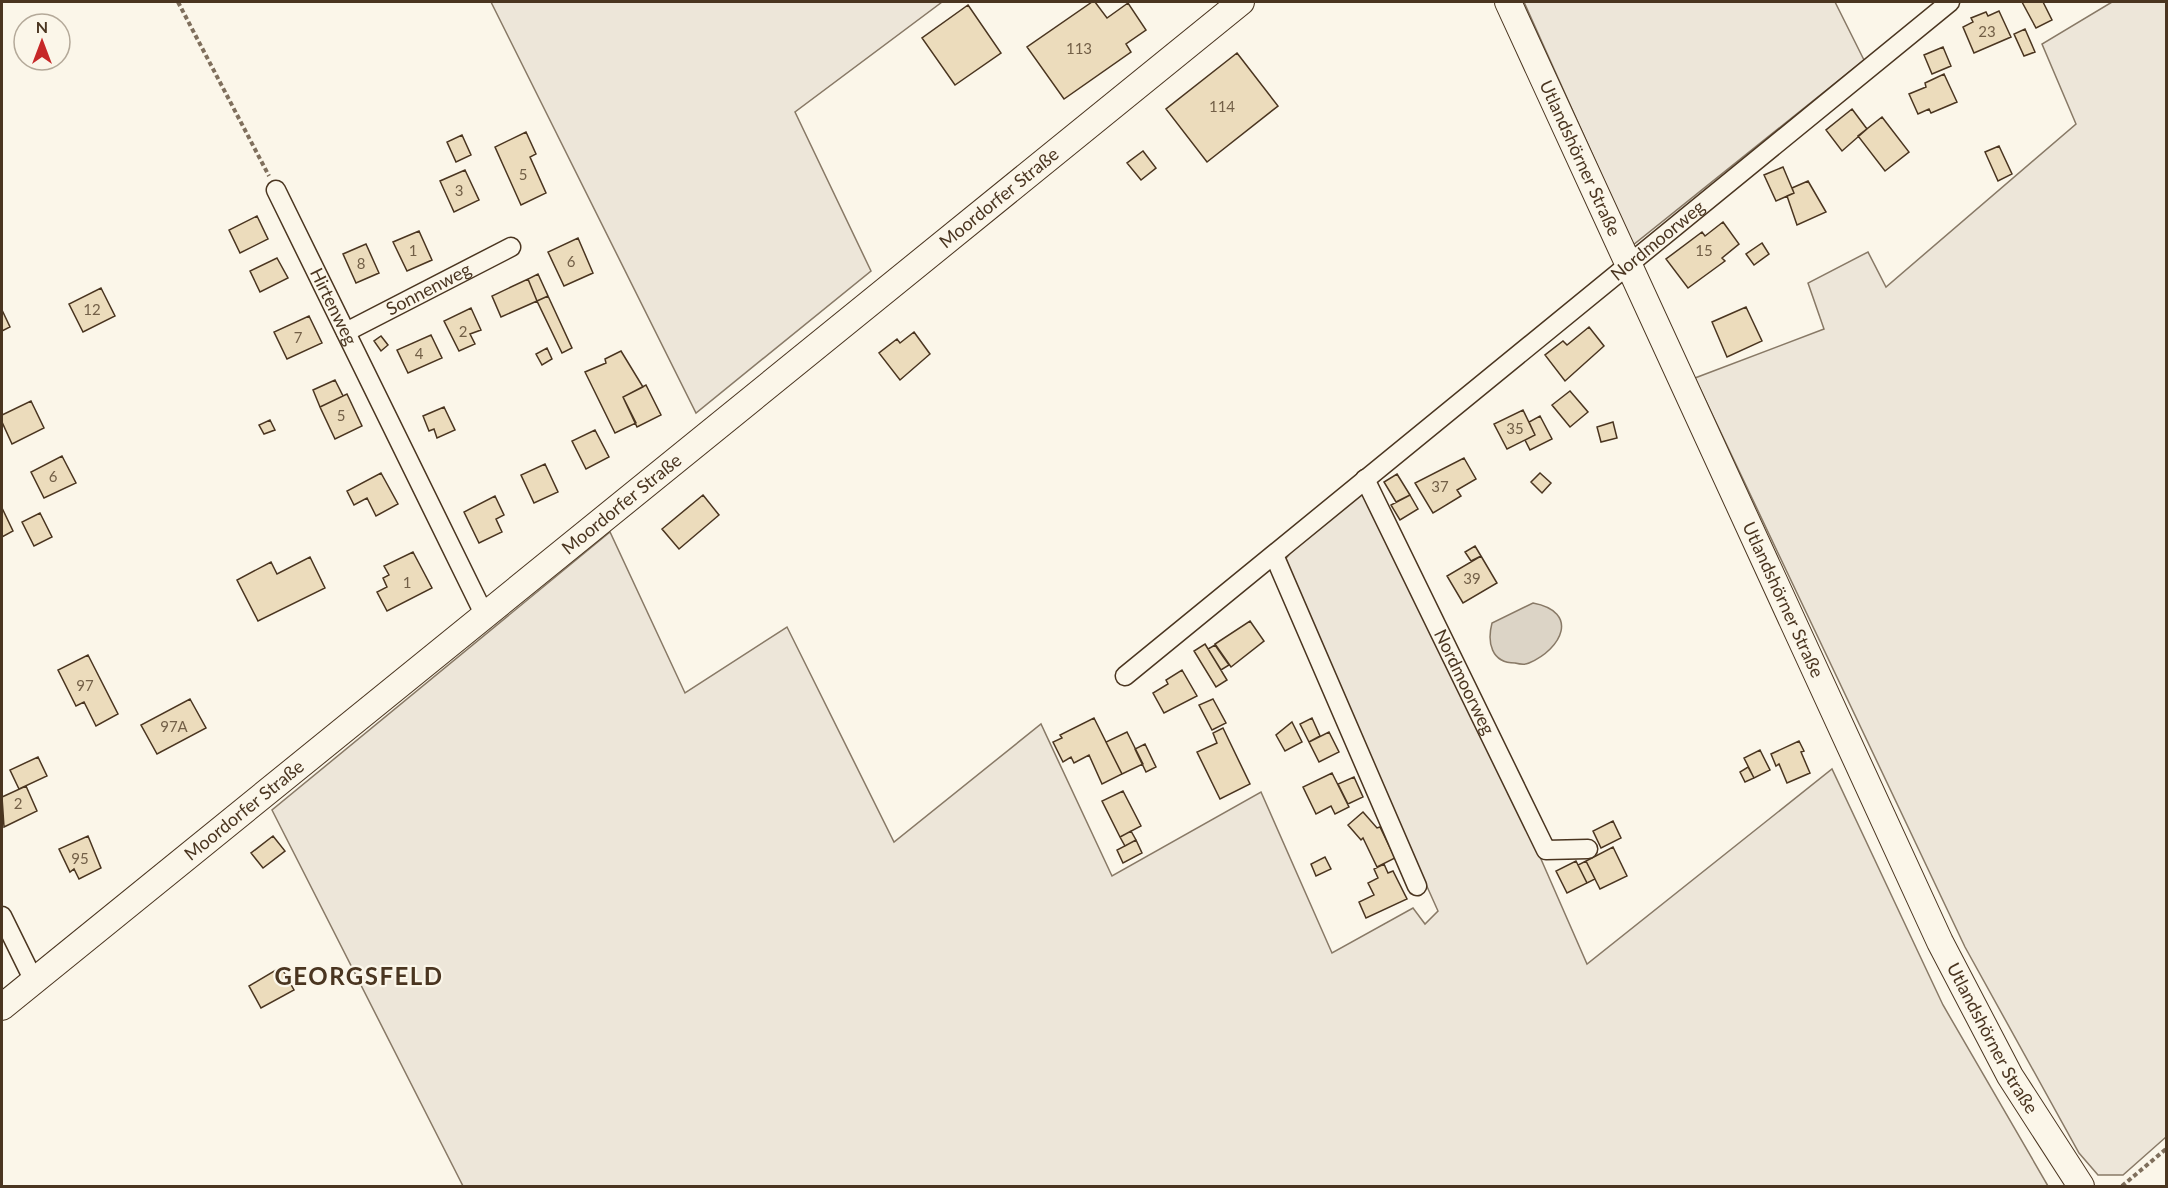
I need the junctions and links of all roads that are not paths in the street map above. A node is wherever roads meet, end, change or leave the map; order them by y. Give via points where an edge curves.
1 (1241, 2) edge
2 (1508, 2) edge
3 (1950, 2) edge
4 (276, 190) road end
5 (511, 247) dead end
6 (1629, 267) junction
7 (346, 332) junction
8 (1365, 479) junction
9 (1274, 555) junction
10 (485, 616) junction
11 (1125, 676) dead end
12 (1588, 849) dead end
13 (1417, 886) dead end
14 (2, 916) edge
15 (34, 981) junction
16 (2, 1007) edge
17 (2081, 1186) edge

1 - 10 street, Moordorfer Straße
2 - 6 street, Utlandshörner Straße
3 - 6 street, Nordmoorweg
4 - 7 street, Hirtenweg
5 - 7 street, Sonnenweg
6 - 8 street, Nordmoorweg
6 - 17 street, Utlandshörner Straße via 1940,942 2010,1077
7 - 10 street, Hirtenweg
8 - 9 street, Nordmoorweg
8 - 12 street, Nordmoorweg via 1546,850
9 - 11 street, Nordmoorweg
9 - 13 street
10 - 15 street, Moordorfer Straße
14 - 15 street
15 - 16 street, Moordorfer Straße

